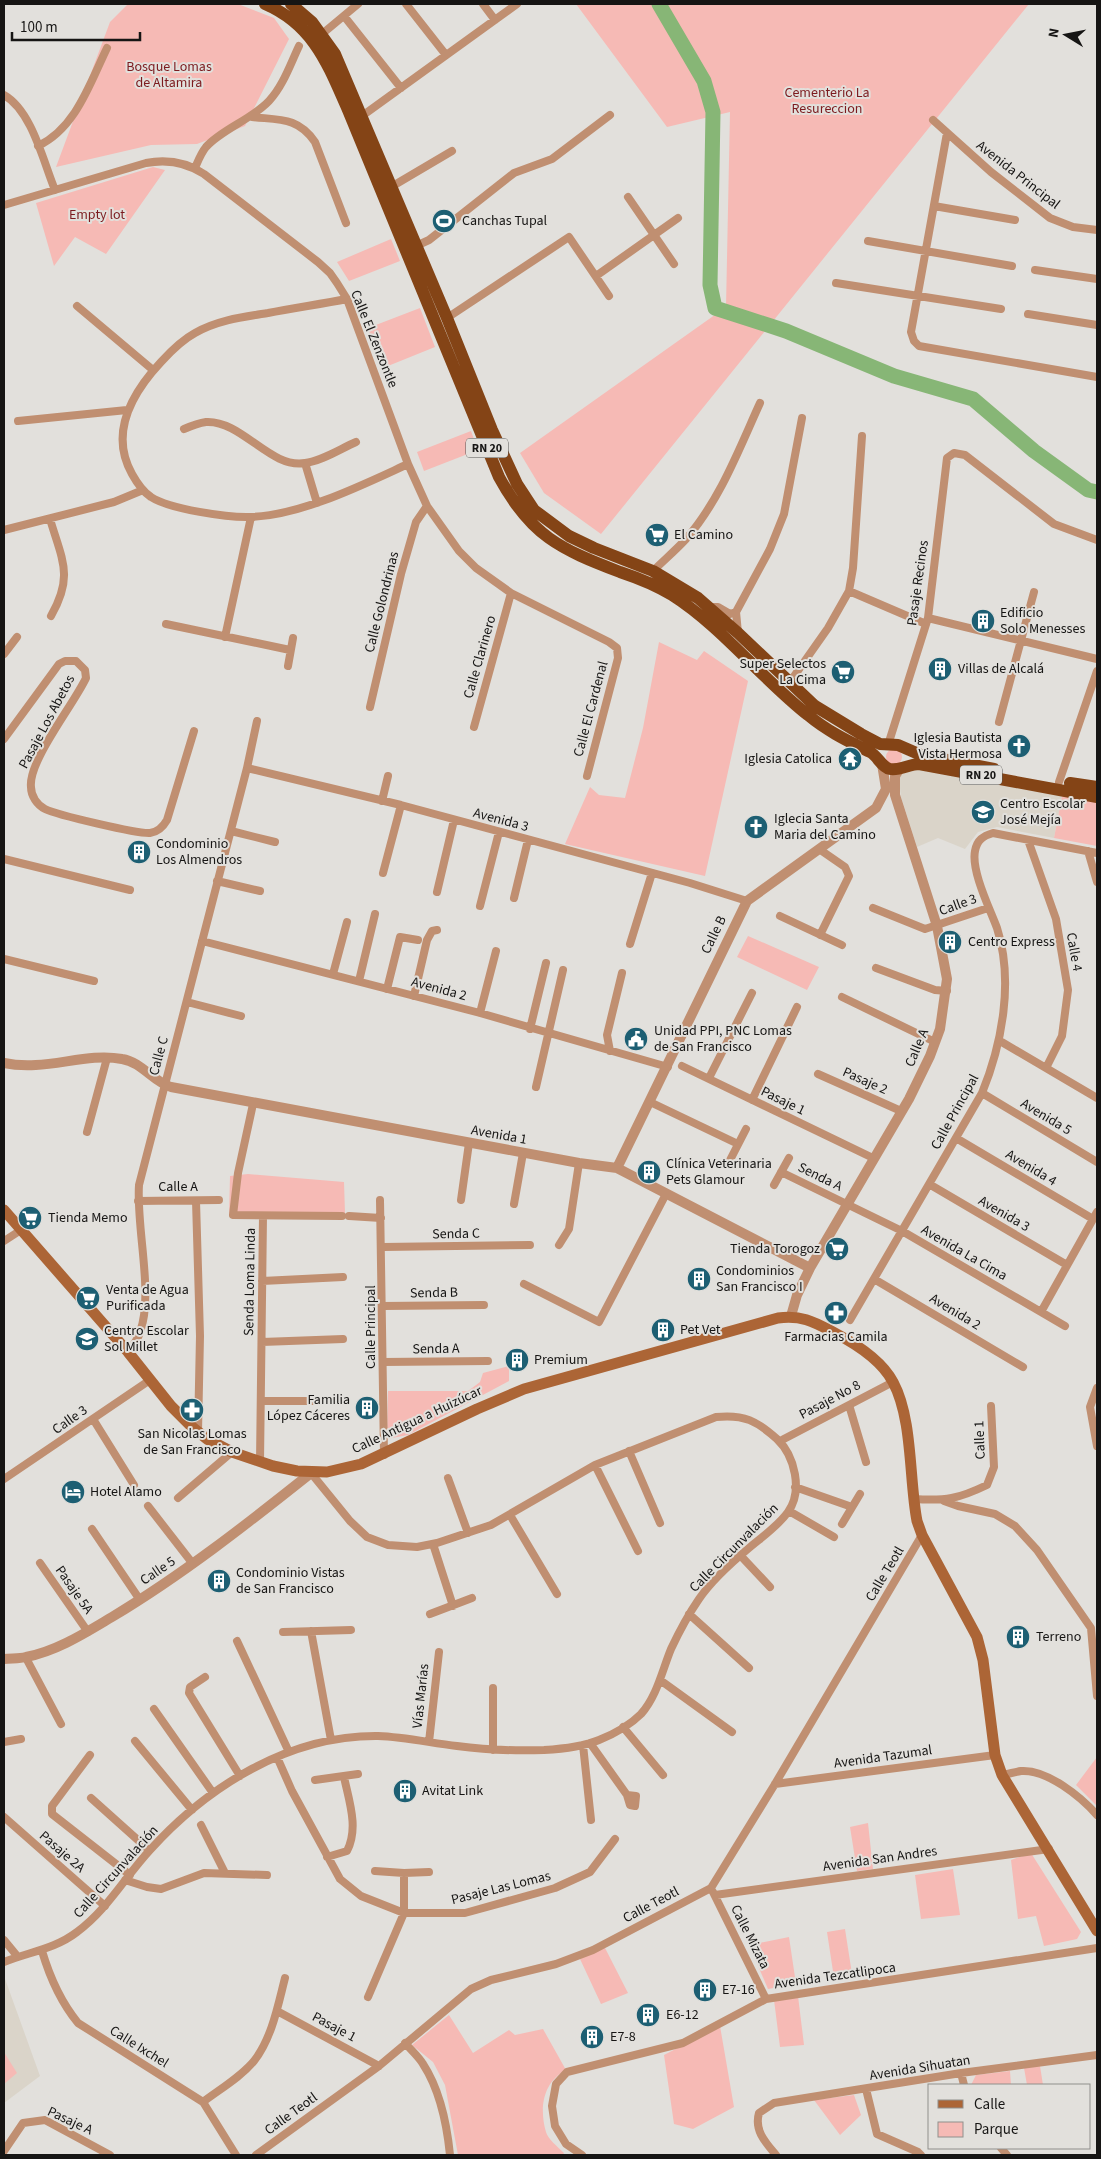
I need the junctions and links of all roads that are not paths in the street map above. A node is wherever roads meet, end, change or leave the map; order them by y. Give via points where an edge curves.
1 (265, 4) edge
2 (291, 4) edge
3 (358, 4) edge
4 (406, 4) edge
5 (483, 4) edge
6 (517, 4) edge
7 (344, 16) junction
8 (495, 20) junction
9 (322, 34) junction
10 (299, 46) dead end
11 (107, 48) dead end
12 (446, 56) junction
13 (401, 88) junction
14 (4, 95) edge
15 (610, 114) dead end
16 (362, 116) junction
17 (252, 117) junction
18 (934, 120) dead end
19 (947, 134) junction
20 (38, 146) junction
21 (452, 151) dead end
22 (195, 168) junction
23 (392, 187) junction
24 (55, 190) junction
25 (628, 197) dead end
26 (4, 205) edge
27 (934, 206) junction
28 (678, 218) dead end
29 (1016, 220) dead end
30 (346, 223) dead end
31 (1097, 230) edge
32 (654, 235) junction
33 (868, 241) dead end
34 (416, 246) junction
35 (925, 251) junction
36 (674, 264) dead end
37 (1012, 266) dead end
38 (1035, 270) dead end
39 (596, 276) junction
40 (1097, 279) edge
41 (836, 283) dead end
42 (609, 296) dead end
43 (917, 296) junction
44 (347, 299) junction
45 (77, 306) dead end
46 (1001, 309) dead end
47 (1028, 314) dead end
48 (447, 318) junction
49 (1097, 325) edge
50 (153, 370) junction
51 (1097, 377) edge
52 (760, 403) dead end
53 (127, 410) junction
54 (802, 418) dead end
55 (18, 421) dead end
56 (184, 429) dead end
57 (862, 436) dead end
58 (356, 442) dead end
59 (305, 463) junction
60 (408, 464) junction
61 (144, 490) junction
62 (317, 503) junction
63 (427, 506) junction
64 (251, 517) junction
65 (50, 518) junction
66 (4, 530) edge
67 (1097, 540) edge
68 (653, 571) junction
69 (850, 592) junction
70 (1034, 592) dead end
71 (511, 593) junction
72 (710, 607) junction
73 (736, 612) junction
74 (52, 616) dead end
75 (927, 621) junction
76 (166, 624) dead end
77 (738, 633) junction
78 (17, 637) dead end
79 (225, 637) junction
80 (293, 638) dead end
81 (1021, 641) junction
82 (617, 648) joint
83 (290, 650) junction
84 (4, 654) edge
85 (1097, 659) edge
86 (288, 666) dead end
87 (1097, 671) edge
88 (790, 682) junction
89 (370, 707) dead end
90 (257, 721) dead end
91 (999, 722) dead end
92 (474, 727) dead end
93 (194, 731) dead end
94 (4, 739) edge
95 (888, 745) junction
96 (905, 748) junction
97 (882, 764) junction
98 (902, 767) junction
99 (247, 768) junction
100 (388, 776) dead end
101 (587, 776) dead end
102 (1060, 782) junction
103 (1097, 787) edge
104 (1097, 797) edge
105 (382, 801) junction
106 (401, 805) junction
107 (876, 808) junction
108 (899, 810) junction
109 (454, 820) junction
110 (231, 831) junction
111 (500, 832) junction
112 (528, 840) junction
113 (1028, 840) junction
114 (275, 842) dead end
115 (819, 849) junction
116 (1088, 851) junction
117 (1097, 853) edge
118 (4, 859) edge
119 (383, 873) dead end
120 (652, 873) junction
121 (217, 881) junction
122 (1097, 882) edge
123 (130, 890) dead end
124 (260, 890) dead end
125 (437, 892) dead end
126 (514, 898) dead end
127 (747, 901) junction
128 (480, 906) dead end
129 (873, 908) dead end
130 (988, 908) junction
131 (375, 914) dead end
132 (780, 916) dead end
133 (346, 922) dead end
134 (937, 926) junction
135 (437, 930) dead end
136 (820, 935) junction
137 (418, 940) dead end
138 (202, 941) junction
139 (630, 944) dead end
140 (842, 945) dead end
141 (496, 951) dead end
142 (4, 959) edge
143 (546, 963) dead end
144 (876, 968) dead end
145 (563, 970) dead end
146 (622, 973) dead end
147 (333, 974) junction
148 (94, 981) dead end
149 (359, 981) junction
150 (387, 989) junction
151 (947, 991) junction
152 (752, 993) dead end
153 (414, 996) junction
154 (842, 997) dead end
155 (186, 1002) junction
156 (797, 1007) dead end
157 (480, 1013) junction
158 (241, 1016) dead end
159 (530, 1029) junction
160 (548, 1034) junction
161 (1000, 1041) junction
162 (935, 1042) junction
163 (610, 1051) junction
164 (108, 1058) junction
165 (4, 1063) edge
166 (682, 1066) dead end
167 (668, 1067) junction
168 (1046, 1068) junction
169 (818, 1074) dead end
170 (709, 1078) junction
171 (164, 1085) junction
172 (536, 1087) dead end
173 (1097, 1088) edge
174 (982, 1093) junction
175 (1095, 1097) edge
176 (752, 1100) junction
177 (650, 1102) junction
178 (253, 1104) junction
179 (901, 1112) junction
180 (746, 1130) dead end
181 (87, 1132) dead end
182 (956, 1138) junction
183 (469, 1143) junction
184 (738, 1144) junction
185 (523, 1153) junction
186 (789, 1158) dead end
187 (873, 1158) junction
188 (1097, 1162) edge
189 (579, 1163) junction
190 (728, 1164) dead end
191 (618, 1168) junction
192 (782, 1172) junction
193 (929, 1184) junction
194 (774, 1185) dead end
195 (666, 1194) junction
196 (219, 1200) dead end
197 (380, 1200) dead end
198 (461, 1200) dead end
199 (138, 1201) junction
200 (196, 1201) junction
201 (514, 1204) dead end
202 (848, 1204) junction
203 (4, 1210) edge
204 (263, 1216) junction
205 (1095, 1216) edge
206 (382, 1218) junction
207 (21, 1230) junction
208 (902, 1231) junction
209 (4, 1241) edge
210 (530, 1245) dead end
211 (560, 1245) dead end
212 (382, 1247) junction
213 (1067, 1265) junction
214 (810, 1268) junction
215 (343, 1277) dead end
216 (874, 1279) junction
217 (262, 1281) junction
218 (524, 1284) dead end
219 (484, 1305) dead end
220 (383, 1306) junction
221 (1040, 1312) junction
222 (791, 1316) junction
223 (850, 1320) dead end
224 (1065, 1326) dead end
225 (343, 1339) dead end
226 (262, 1342) junction
227 (128, 1352) junction
228 (488, 1361) dead end
229 (383, 1362) junction
230 (1023, 1367) dead end
231 (150, 1380) junction
232 (893, 1382) junction
233 (1097, 1388) edge
234 (261, 1401) junction
235 (344, 1401) dead end
236 (849, 1405) junction
237 (991, 1406) dead end
238 (93, 1419) junction
239 (198, 1432) junction
240 (780, 1441) junction
241 (1097, 1446) edge
242 (629, 1451) junction
243 (232, 1452) junction
244 (384, 1455) junction
245 (260, 1462) junction
246 (866, 1462) dead end
247 (594, 1465) junction
248 (311, 1473) junction
249 (448, 1478) dead end
250 (4, 1480) edge
251 (134, 1485) dead end
252 (795, 1487) junction
253 (860, 1494) dead end
254 (178, 1498) dead end
255 (914, 1499) junction
256 (944, 1500) junction
257 (148, 1506) dead end
258 (852, 1507) junction
259 (789, 1511) junction
260 (510, 1515) junction
261 (660, 1523) dead end
262 (842, 1524) dead end
263 (92, 1529) dead end
264 (468, 1533) junction
265 (922, 1535) junction
266 (834, 1537) dead end
267 (433, 1544) junction
268 (638, 1551) dead end
269 (740, 1555) junction
270 (40, 1563) dead end
271 (193, 1564) junction
272 (770, 1587) dead end
273 (557, 1594) dead end
274 (472, 1598) dead end
275 (140, 1600) junction
276 (453, 1606) junction
277 (430, 1614) dead end
278 (689, 1614) junction
279 (1094, 1627) edge
280 (351, 1630) dead end
281 (311, 1631) junction
282 (88, 1632) junction
283 (283, 1632) dead end
284 (237, 1641) dead end
285 (439, 1652) dead end
286 (4, 1658) edge
287 (26, 1658) junction
288 (750, 1668) dead end
289 (205, 1677) dead end
290 (660, 1680) junction
291 (493, 1688) dead end
292 (1097, 1696) edge
293 (154, 1709) dead end
294 (61, 1724) dead end
295 (623, 1727) junction
296 (732, 1732) dead end
297 (20, 1739) dead end
298 (330, 1740) junction
299 (135, 1741) dead end
300 (4, 1742) edge
301 (429, 1742) junction
302 (586, 1744) junction
303 (493, 1750) junction
304 (290, 1752) junction
305 (90, 1755) dead end
306 (995, 1755) junction
307 (278, 1757) junction
308 (358, 1774) dead end
309 (663, 1775) dead end
310 (1002, 1775) junction
311 (240, 1776) junction
312 (344, 1777) junction
313 (315, 1780) dead end
314 (775, 1784) junction
315 (213, 1793) junction
316 (627, 1795) dead end
317 (91, 1798) dead end
318 (192, 1810) junction
319 (1097, 1815) edge
320 (4, 1817) edge
321 (591, 1820) dead end
322 (201, 1825) dead end
323 (615, 1839) dead end
324 (1049, 1849) junction
325 (150, 1850) junction
326 (328, 1857) junction
327 (375, 1871) dead end
328 (429, 1872) dead end
329 (226, 1873) junction
330 (404, 1873) junction
331 (268, 1874) dead end
332 (127, 1877) junction
333 (713, 1891) junction
334 (105, 1906) junction
335 (404, 1913) junction
336 (1097, 1930) edge
337 (4, 1940) edge
338 (1097, 1948) edge
339 (42, 1951) junction
340 (18, 1957) junction
341 (4, 1962) edge
342 (285, 1978) dead end
343 (368, 1997) dead end
344 (766, 1999) junction
345 (277, 2011) junction
346 (405, 2043) junction
347 (1097, 2055) edge
348 (378, 2066) junction
349 (961, 2073) junction
350 (964, 2084) edge
351 (866, 2089) junction
352 (203, 2102) junction
353 (4, 2151) edge
354 (110, 2155) edge
355 (236, 2155) edge
356 (256, 2155) edge
357 (450, 2155) edge
358 (582, 2155) edge
359 (776, 2155) edge
360 (921, 2155) edge

1 - 97 highway, RN 20 via 303,29 324,58 499,477 522,514 548,539 572,553 672,594 808,715 838,736 872,753
2 - 9 highway, RN 20
3 - 7 street
4 - 12 street
5 - 8 street
6 - 8 street
7 - 9 street
7 - 13 street
8 - 12 street
9 - 16 highway, RN 20 via 335,54
10 - 17 street via 282,84
11 - 20 street via 73,116 49,140
12 - 13 street
13 - 16 street
14 - 20 street via 20,108
15 - 34 street via 552,159 514,173 429,240
16 - 23 highway, RN 20
17 - 22 street via 206,148
17 - 30 street via 289,121 308,133 315,142
18 - 19 street, Avenida Principal
19 - 27 street
19 - 31 street, Avenida Principal via 1050,218 1074,227
20 - 24 street
21 - 23 street
22 - 24 street, Calle El Zenzontle via 167,161 151,162
22 - 44 street, Calle El Zenzontle via 318,262 330,273
23 - 34 highway, RN 20
24 - 26 street, Calle El Zenzontle
25 - 32 street
27 - 29 street
27 - 35 street
28 - 32 street
32 - 36 street
32 - 39 street
33 - 35 street
34 - 48 highway, RN 20
35 - 37 street
35 - 43 street
38 - 40 street
39 - 42 street
39 - 48 street via 569,237
41 - 43 street
43 - 46 street
43 - 51 street via 911,332 920,346
44 - 50 street via 212,325 183,341
44 - 60 street, Calle El Zenzontle
45 - 50 street
47 - 49 street
48 - 68 highway, RN 20 via 516,484 534,510 573,538
50 - 53 street
52 - 68 street via 705,514 686,539
53 - 55 street
53 - 61 street via 122,440 125,455 129,468
54 - 73 street via 784,514 770,549
56 - 59 street via 200,423 217,423 280,458
57 - 69 street
58 - 59 street
59 - 62 street
60 - 62 street
60 - 63 street, Calle El Zenzontle
61 - 64 street via 151,497 172,506
61 - 65 street via 114,502
62 - 64 street
63 - 71 street, Calle El Zenzontle via 459,551 476,568
63 - 89 street, Calle Golondrinas via 416,522 401,574
64 - 79 street
65 - 66 street
65 - 74 street via 66,576 61,599
67 - 75 street, Pasaje Recinos via 1054,524 964,455 954,453 947,458
68 - 72 highway, RN 20
69 - 75 street
69 - 88 street
70 - 81 street
71 - 82 street, Calle El Zenzontle
71 - 92 street, Calle Clarinero
72 - 73 street via 718,607 730,614
72 - 77 highway, RN 20
73 - 77 street
75 - 81 street
75 - 95 street, Pasaje Recinos
76 - 79 street
77 - 88 highway, RN 20
78 - 84 street
79 - 83 street
80 - 83 street
81 - 85 street
81 - 91 street
82 - 101 street, Calle El Cardenal via 618,658
83 - 86 street
87 - 102 street
88 - 95 highway, RN 20 via 828,715 880,744
90 - 99 street, Calle C
93 - 94 street, Pasaje Los Abetos via 167,820 163,827 149,833 65,815 44,808 33,797 31,778 52,734 86,678 85,670 76,661 59,664
95 - 96 highway, RN 20
95 - 97 highway via 881,755
96 - 98 highway via 908,759
96 - 102 highway, RN 20
97 - 98 highway, RN 20 via 889,769
97 - 107 street via 886,789
98 - 104 highway, RN 20 via 919,764
98 - 108 street, Calle A via 895,776 894,785
99 - 105 street, Avenida 3
99 - 110 street, Calle C
100 - 105 street
102 - 103 highway, RN 20
105 - 106 street, Avenida 3
106 - 109 street, Avenida 3
106 - 119 street
107 - 108 street via 886,805
107 - 115 street, Calle B
108 - 134 street, Calle A
109 - 111 street, Avenida 3
109 - 125 street
110 - 114 street
110 - 121 street, Calle C
111 - 112 street, Avenida 3
111 - 128 street
112 - 120 street, Avenida 3
112 - 126 street
113 - 116 street, Calle Principal
113 - 130 street, Calle Principal via 993,833 979,841 975,858
113 - 168 street, Calle 4 via 1056,918 1068,990 1062,1036
115 - 127 street, Calle B
115 - 136 street via 845,866 849,876
116 - 117 street, Calle Principal
116 - 122 street
118 - 123 street
120 - 127 street, Avenida 3
120 - 139 street
121 - 124 street
121 - 138 street, Calle C
127 - 167 street, Calle B
129 - 134 street via 925,928
130 - 134 street, Calle 3
130 - 161 street, Calle Principal via 1003,954 1004,998
131 - 149 street
132 - 136 street
133 - 147 street
134 - 151 street, Calle A via 946,968
135 - 153 street via 432,931 427,940
136 - 140 street
137 - 150 street via 400,937
138 - 147 street, Avenida 2
138 - 155 street, Calle C
141 - 157 street
142 - 148 street
143 - 159 street
144 - 151 street
145 - 160 street
146 - 163 street via 607,1035
147 - 149 street, Avenida 2
149 - 150 street, Avenida 2
150 - 153 street, Avenida 2
151 - 162 street, Calle A
152 - 170 street
153 - 157 street, Avenida 2
154 - 162 street
155 - 158 street
155 - 171 street, Calle C
156 - 176 street
157 - 159 street, Avenida 2
159 - 160 street, Avenida 2
160 - 163 street, Avenida 2
160 - 172 street
161 - 168 street
161 - 174 street, Calle Principal
162 - 179 street, Calle A
163 - 167 street, Avenida 2
164 - 165 street via 28,1067
164 - 171 street via 132,1062
164 - 181 street
166 - 170 street, Pasaje 1
167 - 177 street, Calle B
168 - 175 street
169 - 179 street, Pasaje 2
170 - 176 street, Pasaje 1
171 - 178 street, Avenida 1
171 - 199 street, Calle C via 139,1185
173 - 175 street
174 - 182 street, Calle Principal
174 - 188 street, Avenida 5
176 - 187 street, Pasaje 1
177 - 184 street
177 - 191 street, Calle B
178 - 183 street, Avenida 1
178 - 204 street, Senda Loma Linda via 238,1173 233,1215
179 - 187 street, Calle A
180 - 184 street
182 - 193 street, Calle Principal
182 - 205 street, Avenida 4
183 - 185 street, Avenida 1
183 - 198 street
184 - 190 street
185 - 189 street, Avenida 1
185 - 201 street
186 - 192 street
187 - 202 street, Calle A
189 - 191 street, Avenida 1
189 - 211 street via 570,1229
191 - 195 street, Avenida 1
192 - 194 street
192 - 202 street, Senda A
193 - 208 street, Calle Principal
193 - 213 street, Avenida 3
195 - 214 street, Avenida 1
195 - 218 street via 599,1322
196 - 200 street, Calle A
197 - 206 street, Calle Principal
199 - 200 street, Calle A
199 - 227 street, Calle C via 144,1315 140,1334
200 - 239 street via 200,1336
202 - 208 street, Avenida La Cima
202 - 214 street, Calle A
203 - 207 main road, Calle Antigua a Huizúcar
204 - 206 street
204 - 217 street, Senda Loma Linda
205 - 213 street
206 - 212 street, Calle Principal
207 - 209 street
207 - 227 main road, Calle Antigua a Huizúcar
208 - 216 street, Calle Principal
208 - 221 street, Avenida La Cima
210 - 212 street, Senda C
212 - 220 street, Calle Principal
213 - 221 street
214 - 222 street, Calle A via 796,1295
215 - 217 street
216 - 223 street, Calle Principal
216 - 230 street, Avenida 2
217 - 226 street, Senda Loma Linda
219 - 220 street, Senda B
220 - 229 street, Calle Principal
221 - 224 street, Avenida La Cima
222 - 232 main road via 806,1318 841,1336 875,1360
222 - 244 main road, Calle Antigua a Huizúcar via 524,1389
225 - 226 street
226 - 234 street, Senda Loma Linda
227 - 231 main road, Calle Antigua a Huizúcar
228 - 229 street, Senda A
229 - 244 street, Calle Principal
231 - 238 street, Calle 3
231 - 239 main road, Calle Antigua a Huizúcar
232 - 236 street, Pasaje No 8
232 - 255 main road via 905,1420
233 - 241 street via 1090,1407
234 - 235 street
234 - 245 street, Senda Loma Linda
236 - 240 street, Pasaje No 8
236 - 246 street
237 - 256 street, Calle 1 via 994,1467 987,1485
238 - 250 street, Calle 3
238 - 251 street
239 - 243 main road, Calle Antigua a Huizúcar
240 - 242 street, Calle Circunvalación via 753,1420 724,1416
240 - 252 street, Calle Circunvalación via 794,1466
242 - 247 street, Calle Circunvalación
242 - 261 street
243 - 245 main road, Calle Antigua a Huizúcar
243 - 254 street
244 - 248 main road, Calle Antigua a Huizúcar via 348,1468
245 - 248 main road, Calle Antigua a Huizúcar
247 - 260 street, Calle Circunvalación
247 - 268 street
248 - 267 street, Calle Circunvalación via 367,1537 401,1546
248 - 271 street, Calle 5
249 - 264 street
252 - 258 street
252 - 259 street, Calle Circunvalación
253 - 258 street
255 - 256 street, Calle 1
255 - 265 main road
256 - 279 street via 995,1514 1014,1526 1037,1550
257 - 271 street
258 - 262 street
259 - 266 street
259 - 269 street, Calle Circunvalación
260 - 264 street, Calle Circunvalación
260 - 273 street
263 - 275 street
264 - 267 street, Calle Circunvalación
265 - 306 main road via 978,1637
265 - 314 street, Calle Teotl
267 - 276 street
269 - 272 street
269 - 278 street, Calle Circunvalación via 714,1580
270 - 282 street, Pasaje 5A
271 - 275 street, Calle 5
274 - 276 street
275 - 282 street, Calle 5
276 - 277 street
278 - 288 street
278 - 290 street, Calle Circunvalación
279 - 292 street
280 - 281 street
281 - 283 street
281 - 298 street
282 - 287 street, Calle 5 via 57,1648
284 - 304 street
285 - 301 street, Vías Marías
286 - 287 street, Calle 5
287 - 294 street
289 - 311 street via 190,1687 189,1692
290 - 295 street, Calle Circunvalación via 640,1714
290 - 296 street
291 - 303 street
293 - 315 street
295 - 302 street, Calle Circunvalación
295 - 309 street
297 - 300 street
298 - 301 street, Calle Circunvalación via 378,1736
298 - 304 street, Calle Circunvalación
299 - 318 street
301 - 303 street, Calle Circunvalación
302 - 303 street, Calle Circunvalación via 556,1749
302 - 316 street
302 - 321 street
304 - 307 street, Calle Circunvalación
305 - 332 street via 52,1806 52,1814
306 - 310 main road
306 - 314 street, Avenida Tazumal
307 - 311 street, Calle Circunvalación
307 - 326 street, Pasaje Las Lomas via 292,1792
308 - 312 street
310 - 319 street via 1023,1771 1049,1778 1079,1797
310 - 324 main road
311 - 315 street, Calle Circunvalación
312 - 313 street
312 - 326 street via 353,1839 347,1851
314 - 333 street, Calle Teotl
315 - 318 street, Calle Circunvalación
317 - 325 street
318 - 325 street, Calle Circunvalación
320 - 334 street, Pasaje 2A
322 - 329 street
323 - 335 street, Pasaje Las Lomas via 590,1872 555,1888 465,1913
324 - 333 street, Avenida San Andres
324 - 336 main road
325 - 332 street, Calle Circunvalación
326 - 335 street, Pasaje Las Lomas via 340,1879 352,1891
327 - 330 street
328 - 330 street
329 - 331 street
329 - 332 street via 204,1874 161,1889 147,1887
330 - 335 street
332 - 334 street, Calle Circunvalación
333 - 344 street, Calle Mizata
333 - 346 street, Calle Teotl via 593,1950 471,1989
334 - 339 street, Calle Circunvalación via 76,1933
335 - 343 street
337 - 340 street
338 - 344 street, Avenida Tezcatlipoca
339 - 340 street, Calle Circunvalación
339 - 352 street, Calle Ixchel via 54,1986 78,2024
340 - 341 street, Calle Circunvalación
342 - 345 street
344 - 358 street, Avenida Tezcatlipoca via 683,2043 567,2072 556,2084 552,2106 555,2126 566,2144
345 - 348 street, Pasaje 1
345 - 352 street via 255,2060
346 - 348 street, Calle Teotl
346 - 357 street via 423,2063 435,2087
347 - 349 street, Avenida Sihuatan
348 - 356 street, Calle Teotl
349 - 350 street
349 - 351 street, Avenida Sihuatan
351 - 359 street, Avenida Sihuatan via 774,2103 759,2113 756,2122 763,2139
351 - 360 street via 877,2134
352 - 355 street, Calle Ixchel
353 - 354 street, Pasaje A via 23,2123 44,2120

